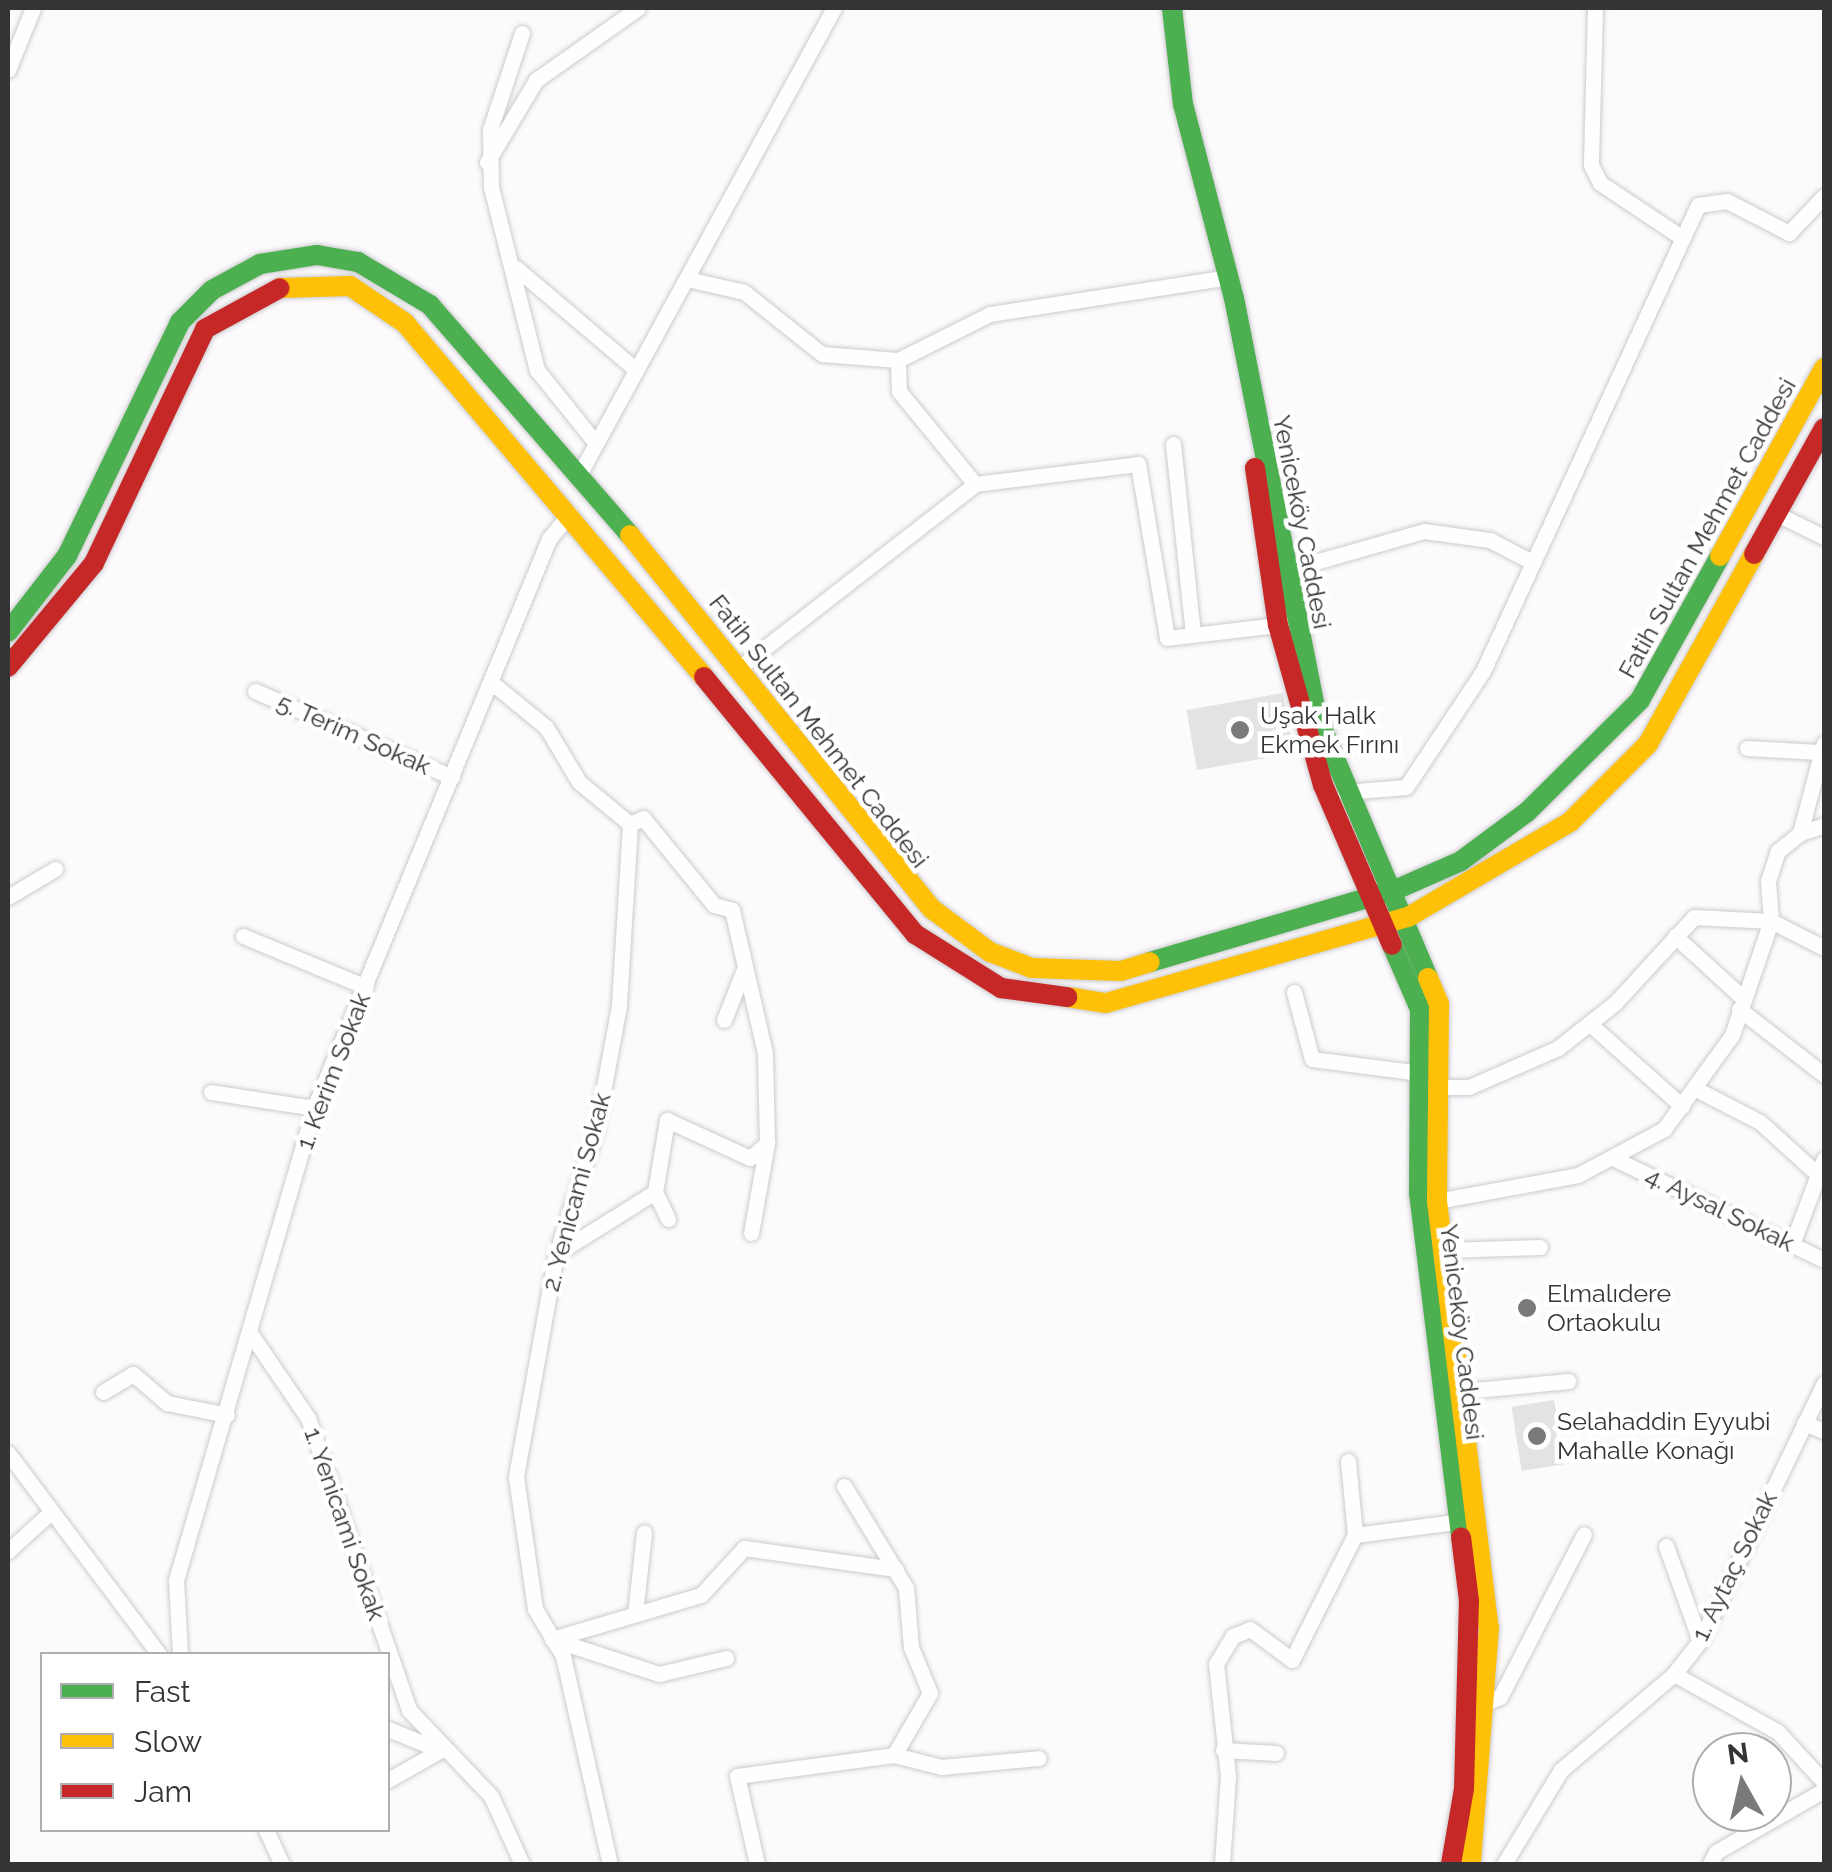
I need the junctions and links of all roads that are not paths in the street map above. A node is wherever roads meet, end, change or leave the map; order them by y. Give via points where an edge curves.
1 (33, 8) edge
2 (638, 8) edge
3 (834, 8) edge
4 (1172, 8) edge
5 (1595, 8) edge
6 (522, 33) dead end
7 (8, 70) edge
8 (488, 162) junction
9 (1824, 196) edge
10 (1682, 238) junction
11 (516, 268) junction
12 (1228, 277) junction
13 (692, 280) junction
14 (898, 360) junction
15 (636, 368) junction
16 (1824, 368) edge
17 (1255, 407) junction
18 (1824, 428) edge
19 (594, 441) junction
20 (1173, 444) dead end
21 (580, 473) junction
22 (975, 484) junction
23 (570, 513) junction
24 (1777, 514) junction
25 (1824, 537) edge
26 (1532, 562) junction
27 (1287, 570) junction
28 (1287, 624) junction
29 (8, 632) edge
30 (1194, 634) junction
31 (8, 667) edge
32 (739, 668) junction
33 (492, 683) junction
34 (255, 691) dead end
35 (1822, 747) edge
36 (1747, 748) dead end
37 (452, 777) junction
38 (1345, 792) junction
39 (630, 824) junction
40 (1824, 824) edge
41 (1800, 832) junction
42 (54, 869) dead end
43 (1395, 890) junction
44 (8, 897) edge
45 (1373, 898) junction
46 (1408, 917) junction
47 (1771, 921) junction
48 (1386, 924) junction
49 (243, 936) dead end
50 (1675, 936) junction
51 (1824, 948) edge
52 (745, 967) junction
53 (366, 987) junction
54 (1294, 992) dead end
55 (1741, 1004) junction
56 (724, 1020) dead end
57 (1591, 1025) junction
58 (1420, 1073) junction
59 (1824, 1075) edge
60 (1438, 1086) junction
61 (1694, 1088) junction
62 (211, 1092) dead end
63 (1682, 1106) junction
64 (314, 1108) junction
65 (767, 1144) junction
66 (1616, 1159) junction
67 (1819, 1164) edge
68 (656, 1192) junction
69 (1438, 1200) junction
70 (668, 1220) dead end
71 (752, 1233) dead end
72 (1792, 1244) junction
73 (1540, 1247) dead end
74 (1445, 1250) junction
75 (556, 1254) junction
76 (1824, 1260) edge
77 (252, 1336) junction
78 (1569, 1381) dead end
79 (1824, 1384) edge
80 (1466, 1391) junction
81 (103, 1392) dead end
82 (227, 1415) junction
83 (1804, 1422) junction
84 (1824, 1431) edge
85 (8, 1453) edge
86 (1463, 1453) junction
87 (1348, 1461) dead end
88 (844, 1486) dead end
89 (51, 1512) junction
90 (1463, 1521) junction
91 (644, 1532) dead end
92 (1584, 1534) dead end
93 (1355, 1535) junction
94 (1666, 1546) dead end
95 (8, 1551) edge
96 (896, 1570) junction
97 (635, 1614) junction
98 (552, 1639) junction
99 (1700, 1641) junction
100 (157, 1652) edge
101 (180, 1652) edge
102 (390, 1652) edge
103 (390, 1653) edge
104 (726, 1658) dead end
105 (1674, 1674) junction
106 (1486, 1703) junction
107 (390, 1730) edge
108 (441, 1750) junction
109 (1223, 1750) junction
110 (1276, 1753) dead end
111 (894, 1755) junction
112 (1038, 1758) dead end
113 (390, 1779) edge
114 (1824, 1786) edge
115 (267, 1832) edge
116 (282, 1864) edge
117 (522, 1864) edge
118 (610, 1864) edge
119 (756, 1864) edge
120 (1222, 1864) edge
121 (1451, 1864) edge
122 (1471, 1864) edge
123 (1504, 1864) edge
124 (1710, 1864) edge

1 - 7 street
2 - 8 street via 536,80
3 - 13 street
4 - 12 main road via 1184,104
5 - 10 street via 1591,166 1625,203
6 - 8 street
8 - 11 street
9 - 10 street via 1789,233 1714,200 1698,206
10 - 26 street
11 - 15 street
11 - 19 street via 537,370
12 - 14 street via 990,314
12 - 17 main road
13 - 14 street via 744,292 822,354
13 - 15 street
14 - 22 street via 898,391
15 - 19 street
16 - 43 main road, Fatih Sultan Mehmet Caddesi via 1666,659 1615,732 1462,861
17 - 27 main road, Yeniceköy Caddesi
17 - 28 main road, Yeniceköy Caddesi
18 - 24 main road, Fatih Sultan Mehmet Caddesi
19 - 21 street
20 - 30 street
21 - 29 main road, Fatih Sultan Mehmet Caddesi via 430,306 394,279 317,255 260,264 212,290 164,342 67,556
21 - 32 main road, Fatih Sultan Mehmet Caddesi
22 - 30 street via 1138,464 1166,638
22 - 32 street
23 - 31 main road, Fatih Sultan Mehmet Caddesi via 379,300 323,283 268,288 220,315 189,352 94,564
23 - 33 street, 1. Kerim Sokak via 548,539
23 - 48 main road, Fatih Sultan Mehmet Caddesi via 870,884 968,973 1038,997 1106,1002
24 - 25 street
24 - 46 main road, Fatih Sultan Mehmet Caddesi via 1648,744 1613,783 1482,882
26 - 27 street via 1490,540 1424,531
26 - 38 street via 1484,672 1406,787
27 - 28 main road, Yeniceköy Caddesi
28 - 30 street
28 - 38 main road, Yeniceköy Caddesi
28 - 45 main road, Yeniceköy Caddesi via 1323,786
32 - 45 main road, Fatih Sultan Mehmet Caddesi via 888,864 957,932 1032,968 1121,971
33 - 37 street, 1. Kerim Sokak
33 - 39 street via 546,727 579,782
34 - 37 street, 5. Terim Sokak
35 - 36 street
35 - 41 street
37 - 53 street, 1. Kerim Sokak
38 - 43 main road, Yeniceköy Caddesi
39 - 52 street via 644,818 714,905 732,910
39 - 75 street, 2. Yenicami Sokak via 619,1006 596,1129
40 - 41 street
41 - 47 street via 1778,851 1768,881
42 - 44 street
43 - 45 main road, Fatih Sultan Mehmet Caddesi
43 - 46 main road, Yeniceköy Caddesi
45 - 48 main road, Yeniceköy Caddesi
46 - 48 main road, Fatih Sultan Mehmet Caddesi
46 - 60 main road, Yeniceköy Caddesi via 1438,1004
47 - 50 street via 1694,917
47 - 51 street
47 - 55 street
48 - 58 main road, Yeniceköy Caddesi via 1420,1009
49 - 53 street
50 - 55 street
50 - 57 street
52 - 56 street
52 - 65 street via 768,1082
53 - 64 street, 1. Kerim Sokak
54 - 58 street via 1312,1058
55 - 59 street
55 - 61 street
57 - 60 street via 1505,1075
57 - 63 street
58 - 86 main road, Yeniceköy Caddesi via 1419,1193
60 - 69 main road, Yeniceköy Caddesi
61 - 63 street
61 - 67 street via 1760,1122
62 - 64 street
63 - 66 street
64 - 77 street, 1. Kerim Sokak
65 - 68 street via 750,1158 668,1120
65 - 71 street
66 - 69 street via 1542,1185
66 - 72 street, 4. Aysal Sokak
67 - 72 street
68 - 70 street
68 - 75 street
69 - 74 main road, Yeniceköy Caddesi
72 - 76 street, 4. Aysal Sokak
73 - 74 street
74 - 80 main road, Yeniceköy Caddesi
75 - 98 street, 2. Yenicami Sokak via 516,1478 535,1608
77 - 82 street, 1. Kerim Sokak
77 - 102 street, 1. Yenicami Sokak via 308,1418
78 - 80 street
79 - 83 street, 1. Aytaç Sokak
80 - 86 main road, Yeniceköy Caddesi
81 - 82 street via 133,1374 168,1403
82 - 101 street, 1. Kerim Sokak via 176,1580
83 - 84 street
83 - 99 street, 1. Aytaç Sokak
85 - 89 street
86 - 90 main road, Yeniceköy Caddesi
86 - 106 main road, Yeniceköy Caddesi via 1488,1611
87 - 93 street
88 - 96 street
89 - 95 street
89 - 100 street
90 - 93 street
90 - 121 main road, Yeniceköy Caddesi via 1464,1789
91 - 97 street
92 - 106 street via 1500,1697
93 - 109 street via 1292,1660 1250,1629 1233,1636 1216,1664
94 - 99 street
96 - 97 street via 744,1548 701,1595
96 - 111 street via 930,1693
97 - 98 street
98 - 104 street via 659,1674
98 - 118 street, 2. Yenicami Sokak
99 - 105 street, 1. Aytaç Sokak
103 - 108 street, 1. Yenicami Sokak via 410,1710
105 - 114 street via 1778,1732
105 - 123 street, 1. Aytaç Sokak via 1560,1770
106 - 122 main road, Yeniceköy Caddesi
107 - 108 street
108 - 113 street
108 - 117 street, 1. Yenicami Sokak via 491,1796
109 - 110 street
109 - 120 street
111 - 112 street via 940,1767
111 - 119 street via 736,1776
114 - 124 street via 1716,1852
115 - 116 street

